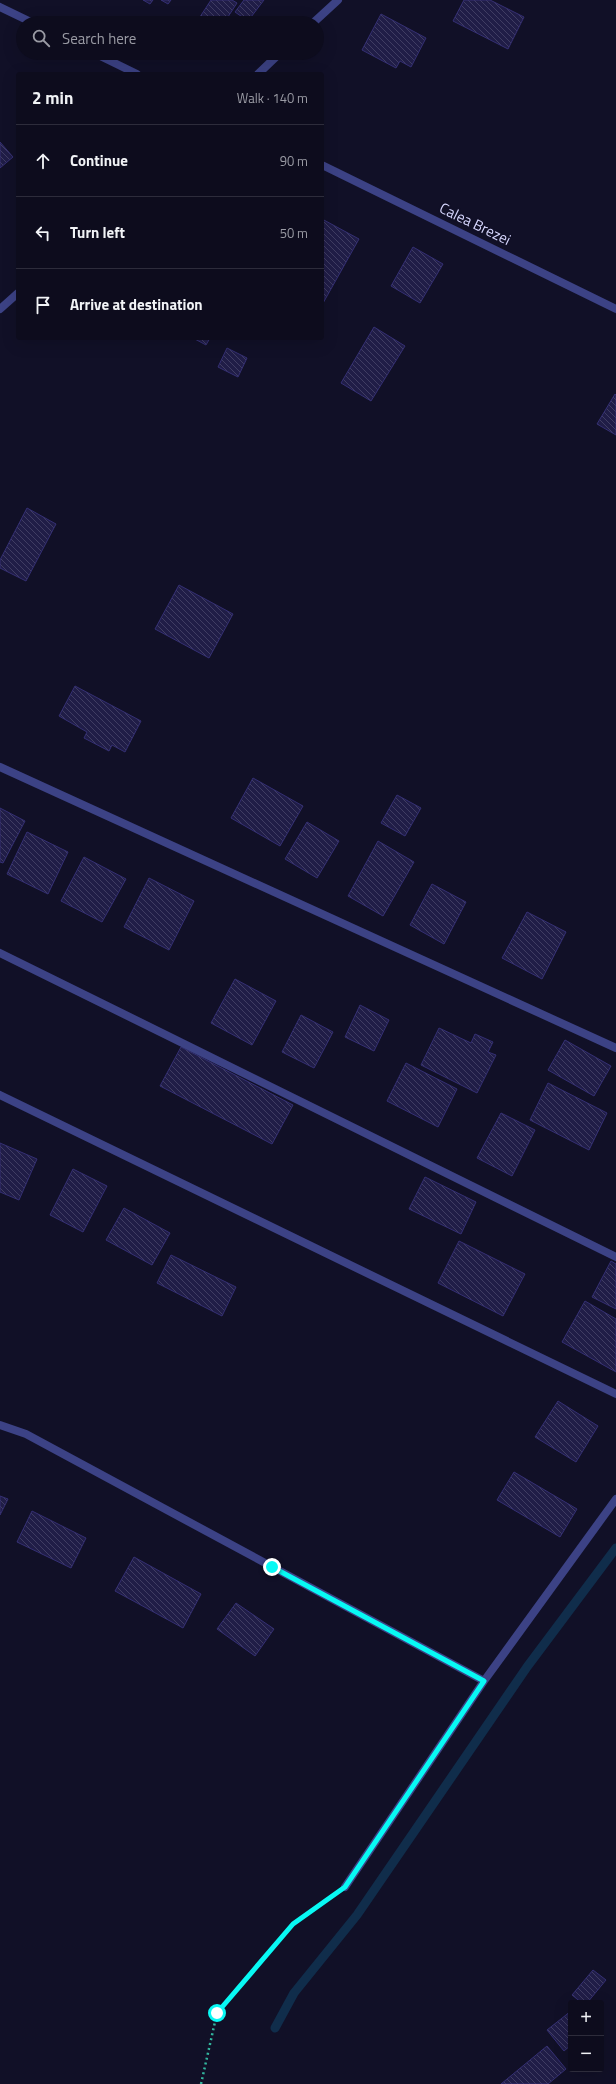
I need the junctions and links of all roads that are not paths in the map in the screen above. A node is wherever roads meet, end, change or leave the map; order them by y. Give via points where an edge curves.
1 (338, 0) edge
2 (0, 7) edge
3 (19, 16) edge
4 (321, 16) edge
5 (108, 60) edge
6 (273, 60) edge
7 (133, 72) edge
8 (260, 72) edge
9 (324, 166) edge
10 (16, 295) edge
11 (616, 308) edge
12 (0, 309) edge
13 (0, 767) edge
14 (0, 953) edge
15 (616, 1048) edge
16 (0, 1095) edge
17 (616, 1257) edge
18 (616, 1394) edge
19 (0, 1425) edge
20 (616, 1499) edge
21 (484, 1681) junction
22 (345, 1887) road end

1 - 4 street
2 - 3 street
5 - 7 street
6 - 8 street
9 - 11 street, Calea Brezei
10 - 12 street
13 - 15 street
14 - 17 street
16 - 18 street
19 - 21 street via 26,1434
20 - 21 street
21 - 22 street

